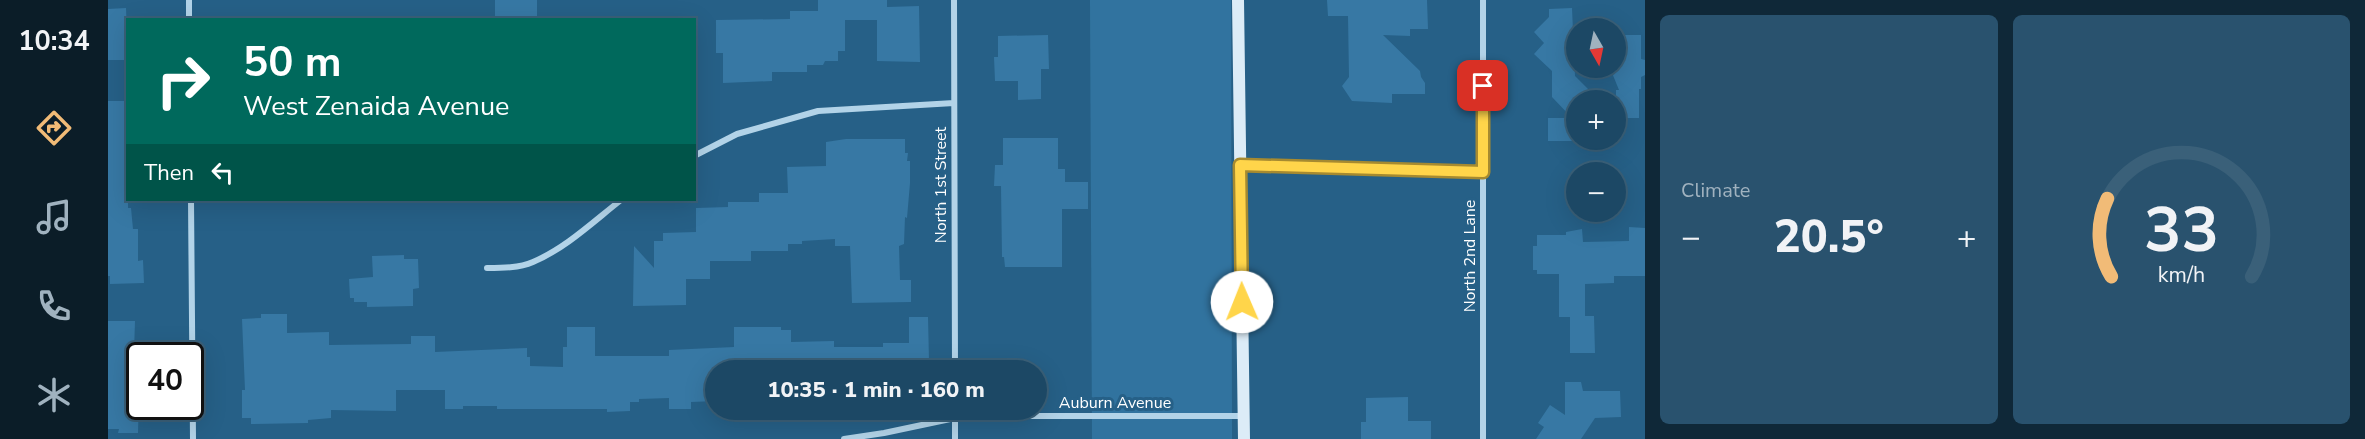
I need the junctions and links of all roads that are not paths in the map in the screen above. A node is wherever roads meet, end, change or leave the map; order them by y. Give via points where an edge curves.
1 (189, 0) edge
2 (954, 0) edge
3 (1238, 0) edge
4 (1483, 0) edge
5 (189, 18) edge
6 (954, 103) junction
7 (696, 155) edge
8 (1240, 165) junction
9 (1483, 172) junction
10 (191, 201) edge
11 (620, 201) edge
12 (487, 268) dead end
13 (955, 360) edge
14 (1047, 416) edge
15 (1244, 416) junction
16 (944, 420) edge
17 (955, 420) edge
18 (193, 439) edge
19 (844, 439) edge
20 (955, 439) edge
21 (1244, 439) edge
22 (1484, 439) edge

1 - 5 street
2 - 6 street, North 1st Street
3 - 8 street
4 - 9 street, North 2nd Lane
6 - 7 street via 818,111 737,134
6 - 13 street, North 1st Street
8 - 9 street
8 - 15 street
9 - 22 street, North 2nd Lane
10 - 18 street
11 - 12 street via 559,247 532,262
14 - 15 street, Auburn Avenue
15 - 21 street
16 - 19 street, Auburn Avenue
17 - 20 street

